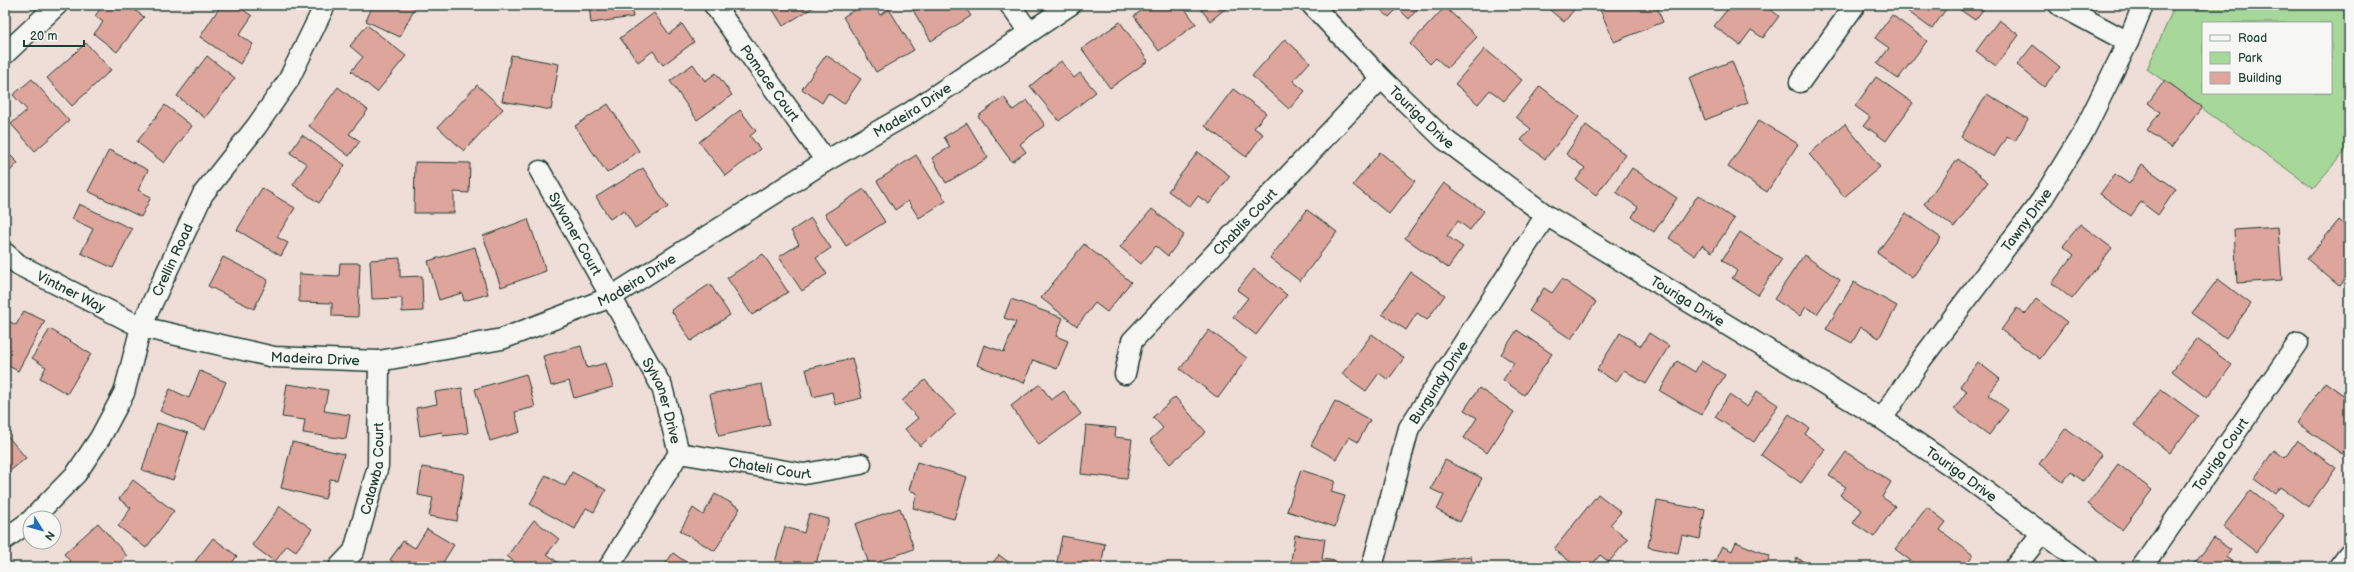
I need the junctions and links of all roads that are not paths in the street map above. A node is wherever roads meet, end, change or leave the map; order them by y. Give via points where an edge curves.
1 (58, 5) edge
2 (325, 5) edge
3 (714, 5) edge
4 (1010, 5) edge
5 (1070, 5) edge
6 (1312, 5) edge
7 (1855, 5) edge
8 (2059, 5) edge
9 (2143, 5) edge
10 (1028, 32) junction
11 (2128, 42) junction
12 (5, 54) edge
13 (1381, 78) junction
14 (1800, 82) dead end
15 (826, 161) junction
16 (540, 171) dead end
17 (1546, 215) junction
18 (5, 253) edge
19 (611, 297) junction
20 (140, 327) junction
21 (2298, 343) dead end
22 (379, 361) junction
23 (1125, 374) dead end
24 (1882, 418) junction
25 (679, 453) junction
26 (861, 464) dead end
27 (41, 510) edge
28 (22, 527) edge
29 (2042, 533) junction
30 (5, 539) edge
31 (2349, 555) edge
32 (339, 567) edge
33 (609, 567) edge
34 (1372, 567) edge
35 (2015, 567) edge
36 (2088, 567) edge
37 (2142, 567) edge
38 (2340, 567) edge

1 - 12 street
2 - 20 street, Crellin Road via 288,81 256,127 203,194
3 - 15 street, Pomace Court
4 - 10 street
5 - 10 street, Madeira Drive
6 - 13 street, Touriga Drive
7 - 14 street
8 - 11 street
9 - 11 street, Tawny Drive
10 - 15 street, Madeira Drive via 908,114
11 - 24 street, Tawny Drive via 2084,130 2041,201 1921,360
13 - 17 street, Touriga Drive via 1444,139
13 - 23 street, Chablis Court via 1132,341
15 - 19 street, Madeira Drive
16 - 19 street, Sylvaner Court
17 - 24 street, Touriga Drive
17 - 34 street, Burgundy Drive via 1409,428
18 - 20 street, Vintner Way via 19,265
19 - 22 street, Madeira Drive via 502,339
19 - 25 street, Sylvaner Drive via 662,387
20 - 22 street, Madeira Drive via 274,357
20 - 27 street, Crellin Road via 124,393 100,438 76,474
21 - 37 street, Touriga Court
22 - 32 street, Catawba Court via 378,466 354,551
24 - 29 street, Touriga Drive
25 - 26 street, Chateli Court via 804,474
25 - 33 street, Sylvaner Drive
28 - 30 street
29 - 35 street
29 - 36 street, Touriga Drive
31 - 38 street

